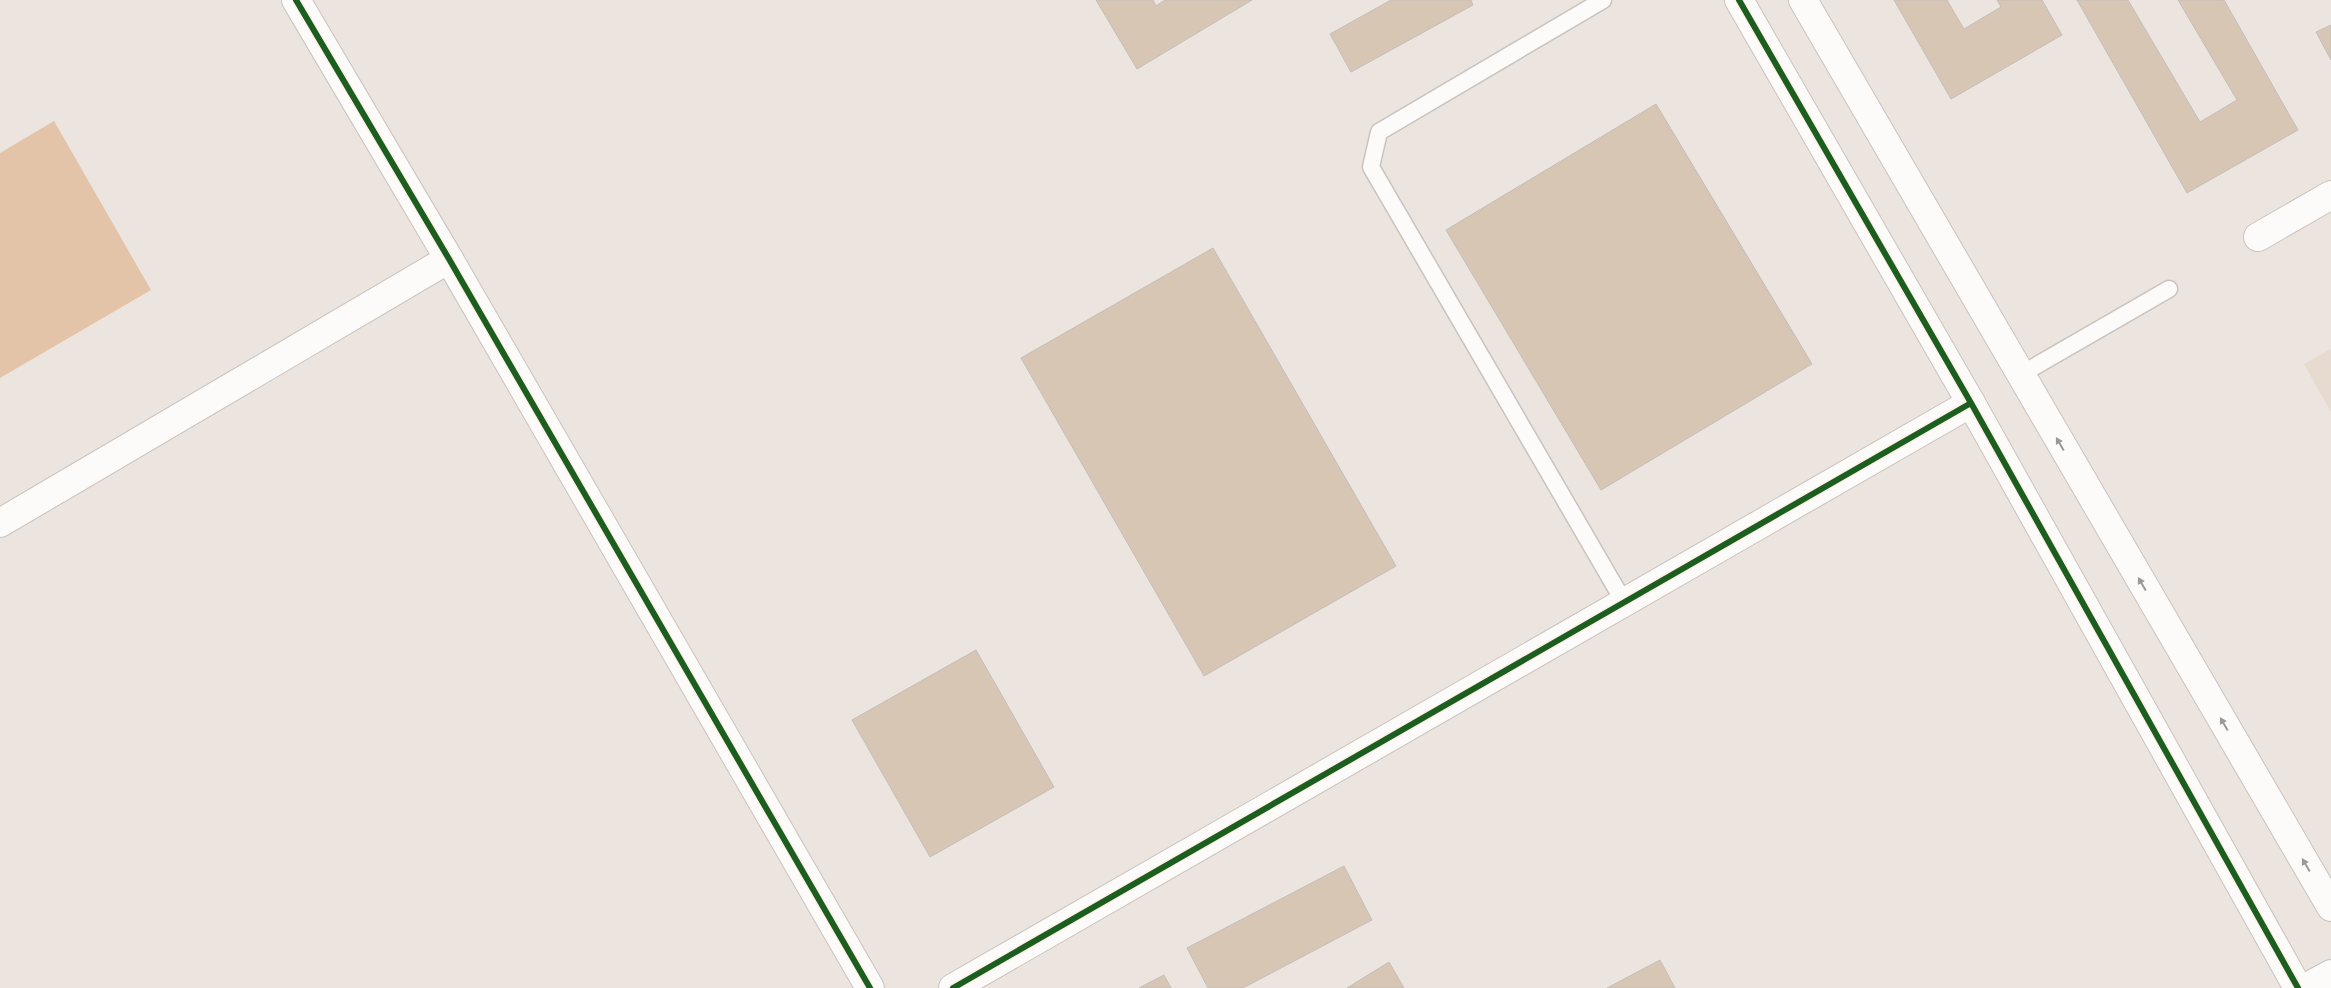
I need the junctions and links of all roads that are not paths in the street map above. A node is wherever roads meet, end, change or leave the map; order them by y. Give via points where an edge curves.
1 (296, 0) edge
2 (1603, 0) edge
3 (1739, 0) edge
4 (1803, 0) edge
5 (2331, 194) edge
6 (2258, 237) dead end
7 (449, 259) junction
8 (2170, 289) dead end
9 (2020, 375) junction
10 (1971, 403) junction
11 (0, 523) edge
12 (1624, 602) junction
13 (2331, 907) edge
14 (2331, 974) edge
15 (870, 988) edge
16 (954, 988) edge
17 (2298, 988) edge
18 (2305, 988) edge

1 - 7 street
2 - 12 lane via 1380,132 1371,167
3 - 10 street
4 - 9 street
5 - 6 street
7 - 11 street
7 - 15 street
8 - 9 lane
13 -> 9 street
10 - 12 street
10 - 17 street
12 - 16 street
14 - 18 street

